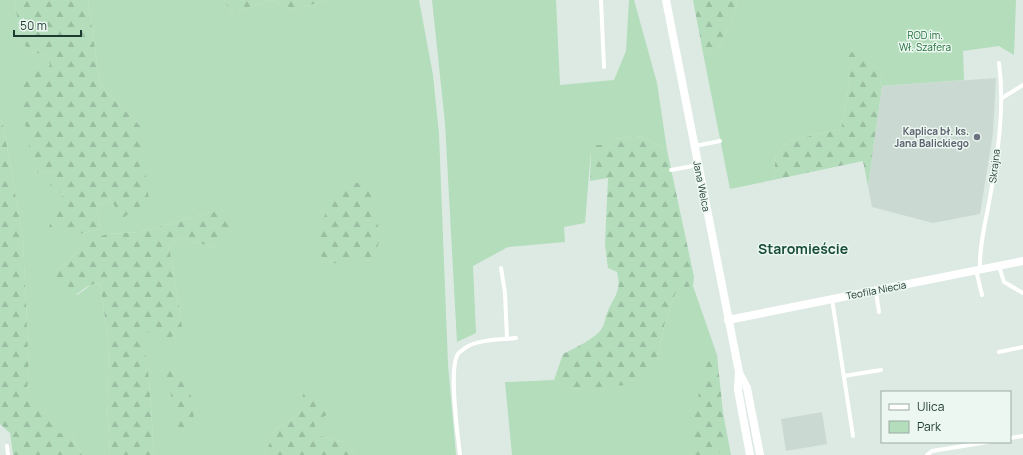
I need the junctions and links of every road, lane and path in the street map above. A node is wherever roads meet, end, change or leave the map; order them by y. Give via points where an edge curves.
1 (601, 0) edge
2 (666, 0) edge
3 (999, 63) dead end
4 (604, 67) dead end
5 (1023, 85) edge
6 (1002, 98) junction
7 (720, 141) dead end
8 (694, 146) junction
9 (698, 165) junction
10 (671, 170) dead end
11 (1023, 261) edge
12 (999, 265) junction
13 (501, 268) dead end
14 (978, 270) junction
15 (875, 290) junction
16 (1023, 293) edge
17 (982, 295) dead end
18 (832, 299) junction
19 (879, 312) dead end
20 (728, 320) junction
21 (516, 338) dead end
22 (507, 339) junction
23 (1023, 347) edge
24 (999, 352) dead end
25 (881, 370) dead end
26 (739, 372) junction
27 (844, 376) junction
28 (853, 436) dead end
29 (1023, 436) edge
30 (1011, 438) edge
31 (982, 443) edge
32 (7, 446) dead end
33 (8, 455) edge
34 (460, 455) edge
35 (750, 455) edge
36 (760, 455) edge
37 (927, 455) edge

1 - 4 lane
2 - 8 street, Jana Welca
3 - 6 lane, Skrajna
5 - 6 lane
6 - 14 lane, Skrajna
7 - 8 lane
8 - 9 street, Jana Welca
9 - 10 lane
9 - 20 street, Jana Welca
11 - 12 street, Teofila Niecia
12 - 14 street, Teofila Niecia
12 - 16 lane via 1004,282
13 - 22 lane
14 - 15 street, Teofila Niecia
14 - 17 lane, Skrajna
15 - 18 street, Teofila Niecia
15 - 19 lane
18 - 20 street, Teofila Niecia
18 - 27 lane
20 - 26 street, Jana Welca
21 - 22 lane
22 - 34 lane via 474,344 458,354 454,366 454,384
23 - 24 lane
25 - 27 lane
26 - 35 street, Jana Welca via 738,390
26 - 36 street, Jana Welca via 747,388
27 - 28 lane
29 - 30 lane
31 - 37 lane via 932,451
32 - 33 lane

